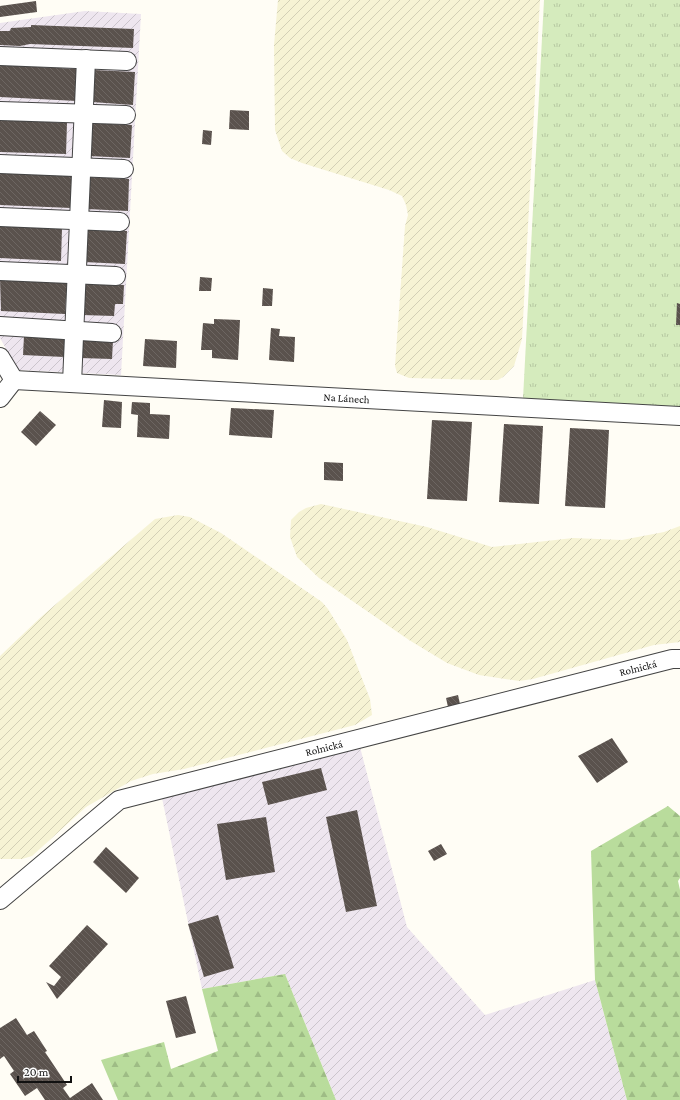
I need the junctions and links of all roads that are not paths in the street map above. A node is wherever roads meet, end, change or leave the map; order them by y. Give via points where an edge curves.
1 (0, 56) edge
2 (86, 60) junction
3 (127, 61) dead end
4 (0, 111) edge
5 (83, 113) junction
6 (126, 115) dead end
7 (0, 164) edge
8 (81, 167) junction
9 (124, 169) dead end
10 (0, 218) edge
11 (79, 221) junction
12 (120, 222) dead end
13 (0, 271) edge
14 (76, 274) junction
15 (116, 276) dead end
16 (0, 326) edge
17 (74, 330) junction
18 (112, 333) dead end
19 (0, 357) edge
20 (14, 380) junction
21 (72, 383) junction
22 (0, 398) edge
23 (680, 416) edge
24 (680, 660) edge
25 (1, 898) edge

1 - 2 street
2 - 3 street
2 - 5 street
4 - 5 street
5 - 6 street
5 - 8 street
7 - 8 street
8 - 9 street
8 - 11 street
10 - 11 street
11 - 12 street
11 - 14 street
13 - 14 street
14 - 15 street
14 - 17 street
16 - 17 street
17 - 18 street
17 - 21 street
19 - 20 street
20 - 21 street, Na Lánech
20 - 22 street
21 - 23 street, Na Lánech
24 - 25 street, Rolnická via 672,659 119,800

